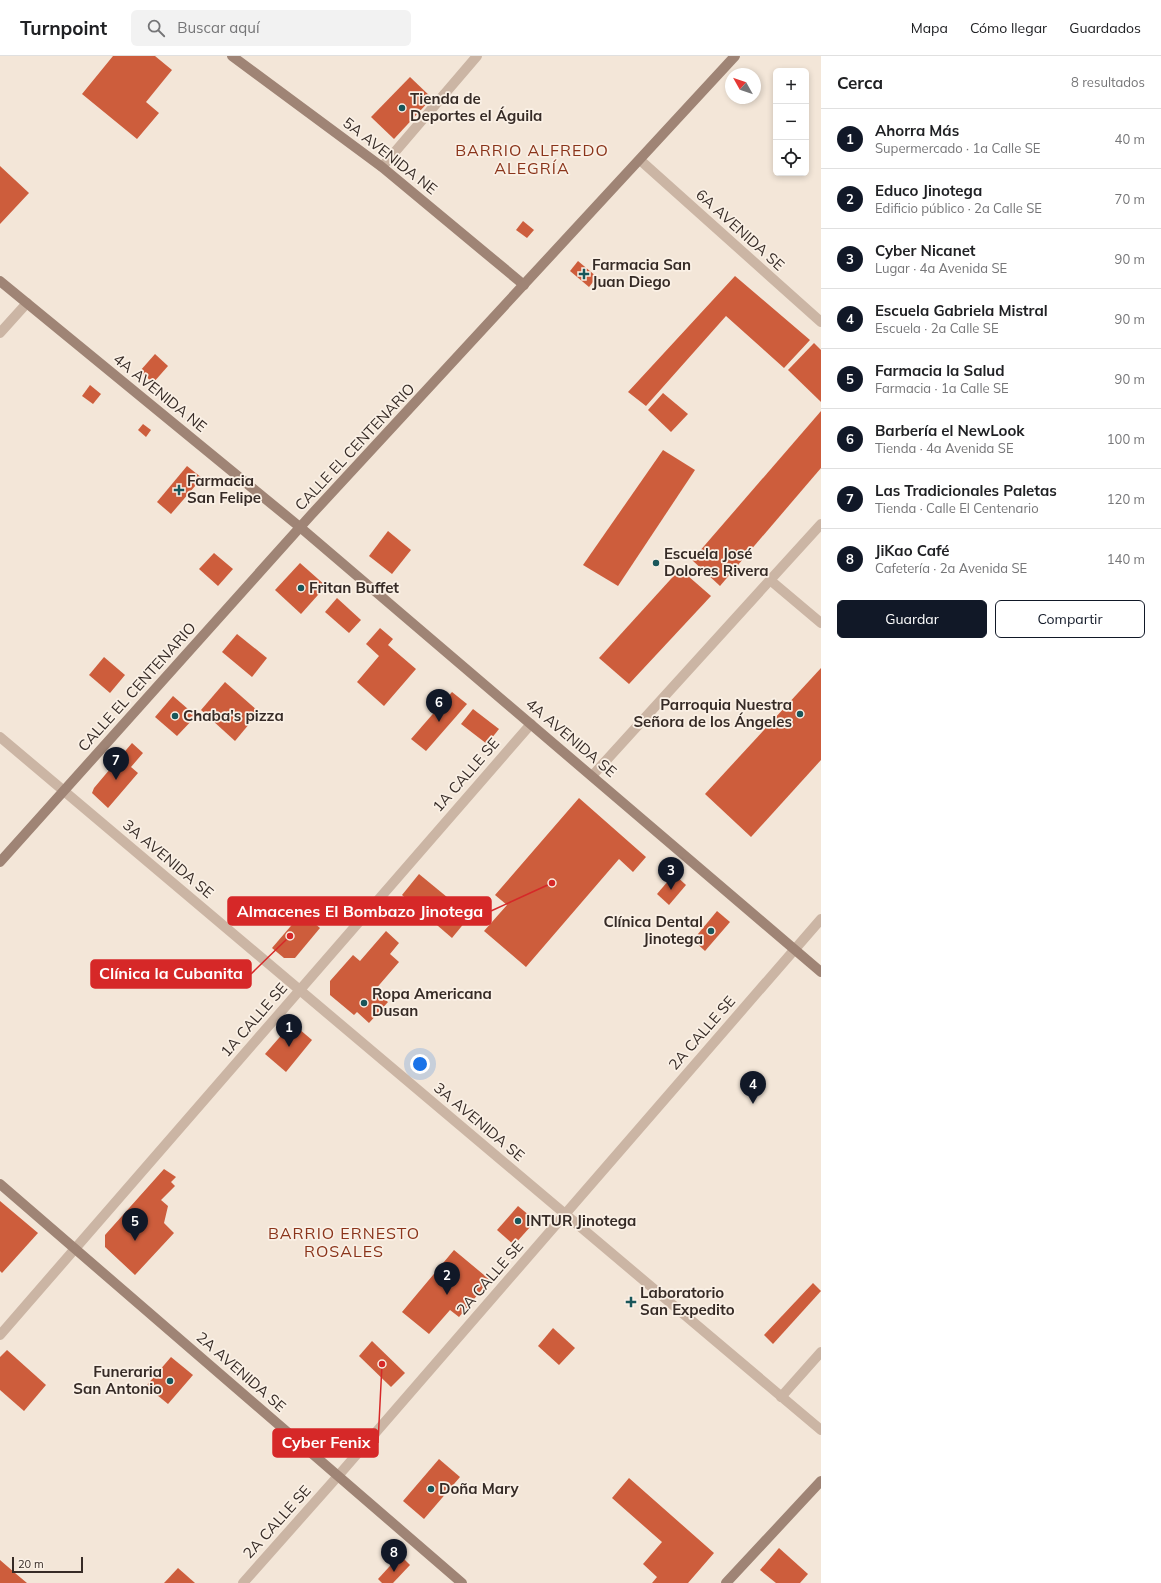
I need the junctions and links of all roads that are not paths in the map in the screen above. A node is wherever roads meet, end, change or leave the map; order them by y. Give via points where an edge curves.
1 (232, 56) edge
2 (477, 56) edge
3 (732, 57) edge
4 (640, 160) junction
5 (382, 167) junction
6 (0, 281) edge
7 (524, 285) junction
8 (27, 303) junction
9 (821, 322) edge
10 (0, 333) edge
11 (821, 524) edge
12 (300, 528) junction
13 (770, 580) junction
14 (821, 623) edge
15 (531, 724) junction
16 (0, 737) edge
17 (592, 776) junction
18 (64, 791) junction
19 (0, 862) edge
20 (821, 919) edge
21 (794, 949) junction
22 (821, 972) edge
23 (299, 990) junction
24 (0, 1184) edge
25 (565, 1214) junction
26 (75, 1248) junction
27 (0, 1335) edge
28 (821, 1352) edge
29 (781, 1397) junction
30 (821, 1430) edge
31 (338, 1476) junction
32 (821, 1481) edge
33 (243, 1583) edge
34 (462, 1583) edge
35 (726, 1583) edge

1 - 5 street, 5A AVENIDA NE
2 - 5 street
3 - 4 street, CALLE EL CENTENARIO
4 - 7 street, CALLE EL CENTENARIO
4 - 9 street, 6A AVENIDA SE
5 - 7 street, 5A AVENIDA NE
6 - 8 street, 4A AVENIDA NE
7 - 12 street, CALLE EL CENTENARIO
8 - 10 street
8 - 12 street, 4A AVENIDA NE
11 - 13 street
12 - 15 street, 4A AVENIDA SE
12 - 18 street, CALLE EL CENTENARIO
13 - 14 street
13 - 17 street
15 - 17 street, 4A AVENIDA SE
15 - 23 street, 1A CALLE SE
16 - 18 street, 3A AVENIDA SE
17 - 21 street, 4A AVENIDA SE
18 - 19 street, CALLE EL CENTENARIO
18 - 23 street, 3A AVENIDA SE
20 - 21 street, 2A CALLE SE
21 - 22 street, 4A AVENIDA SE
21 - 25 street, 2A CALLE SE
23 - 25 street, 3A AVENIDA SE
23 - 26 street, 1A CALLE SE
24 - 26 street, 2A AVENIDA SE
25 - 29 street, 3A AVENIDA SE
25 - 31 street, 2A CALLE SE
26 - 27 street, 1A CALLE SE
26 - 31 street, 2A AVENIDA SE
28 - 29 street
29 - 30 street, 3A AVENIDA SE
31 - 33 street, 2A CALLE SE
31 - 34 street, 2A AVENIDA SE
32 - 35 street

